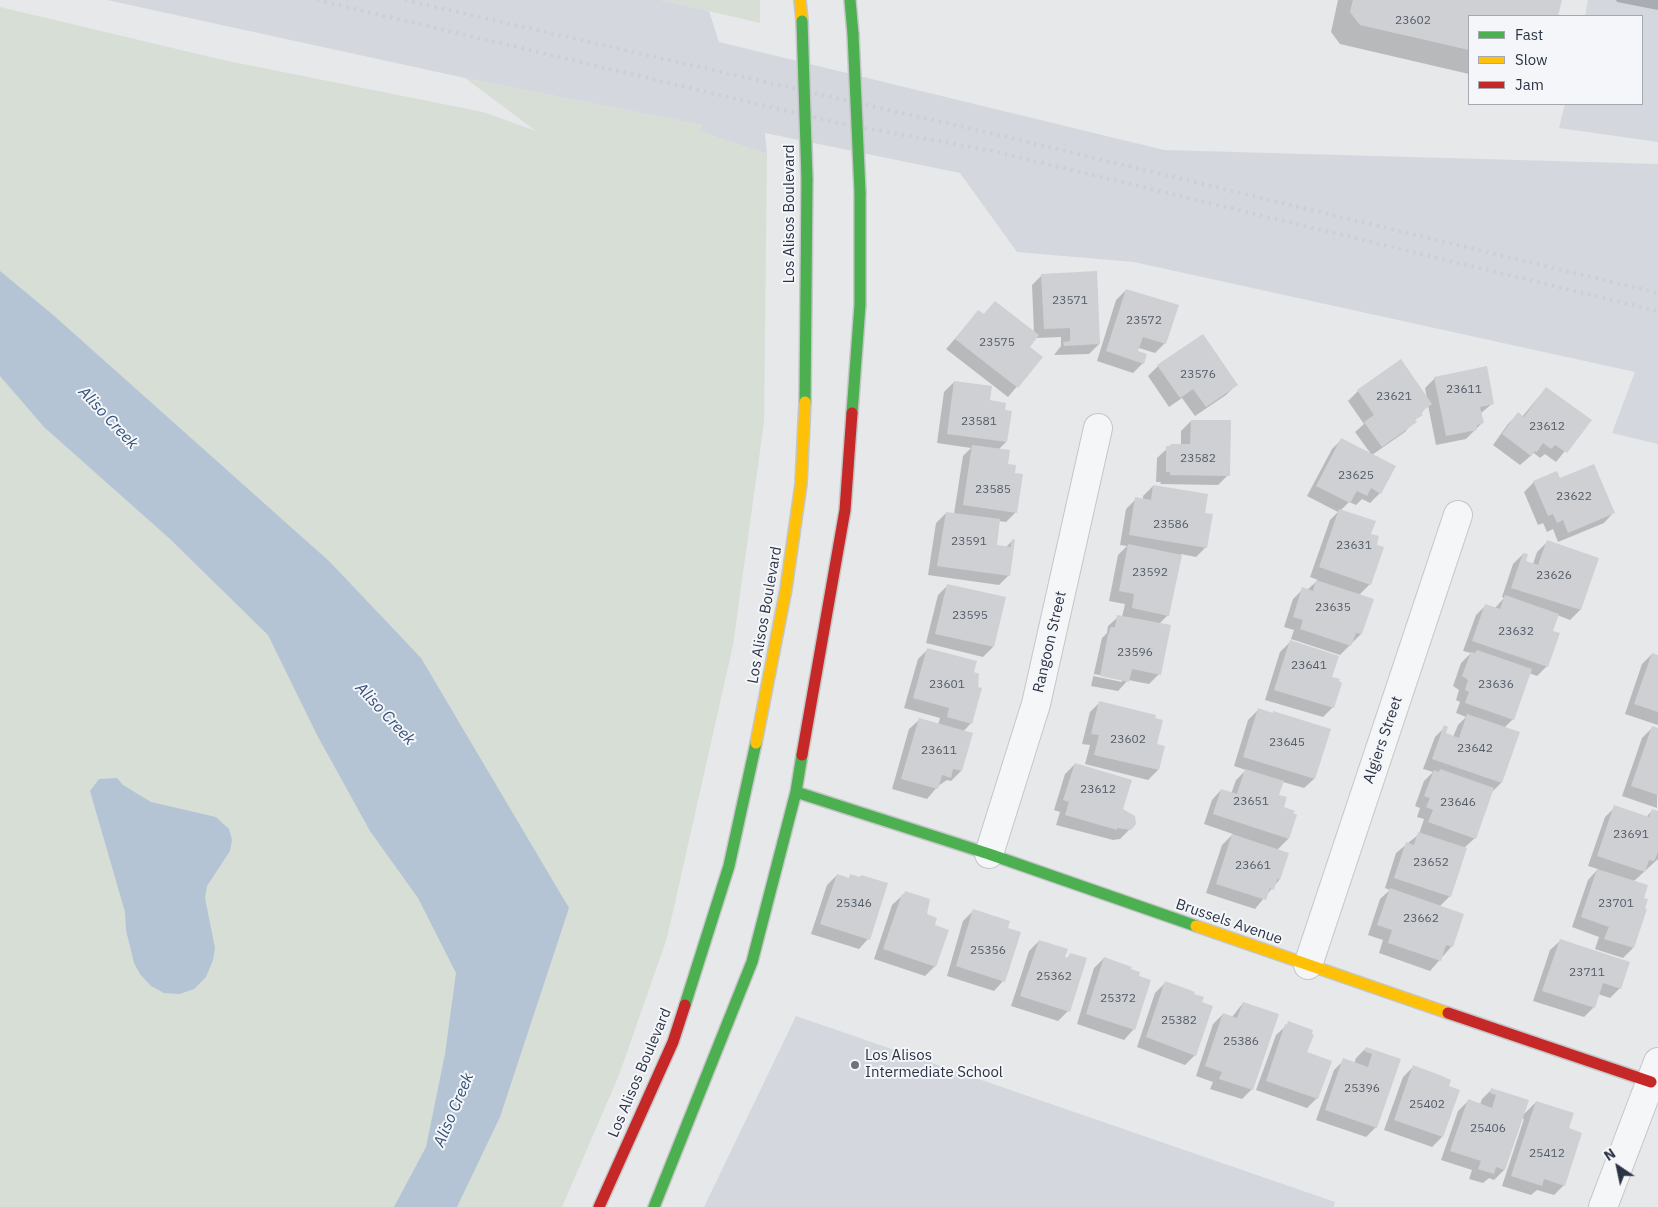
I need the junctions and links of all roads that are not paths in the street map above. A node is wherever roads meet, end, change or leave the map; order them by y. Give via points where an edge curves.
1 (800, 0) edge
2 (850, 0) edge
3 (1098, 428) dead end
4 (1458, 515) dead end
5 (796, 792) junction
6 (989, 854) junction
7 (1308, 965) junction
8 (1655, 1072) edge
9 (599, 1207) edge
10 (654, 1207) edge
11 (1603, 1207) edge

1 - 9 main road, Los Alisos Boulevard, bridge via 807,178 806,380 800,484 786,589 729,866 673,1042
2 - 5 main road, bridge via 860,192 860,305 845,510
3 - 6 street, Rangoon Street via 1036,704
4 - 7 street, Algiers Street
5 - 6 main road, Brussels Avenue
5 - 10 main road via 752,962
6 - 7 main road, Brussels Avenue
7 - 8 main road, Brussels Avenue
8 - 11 street

